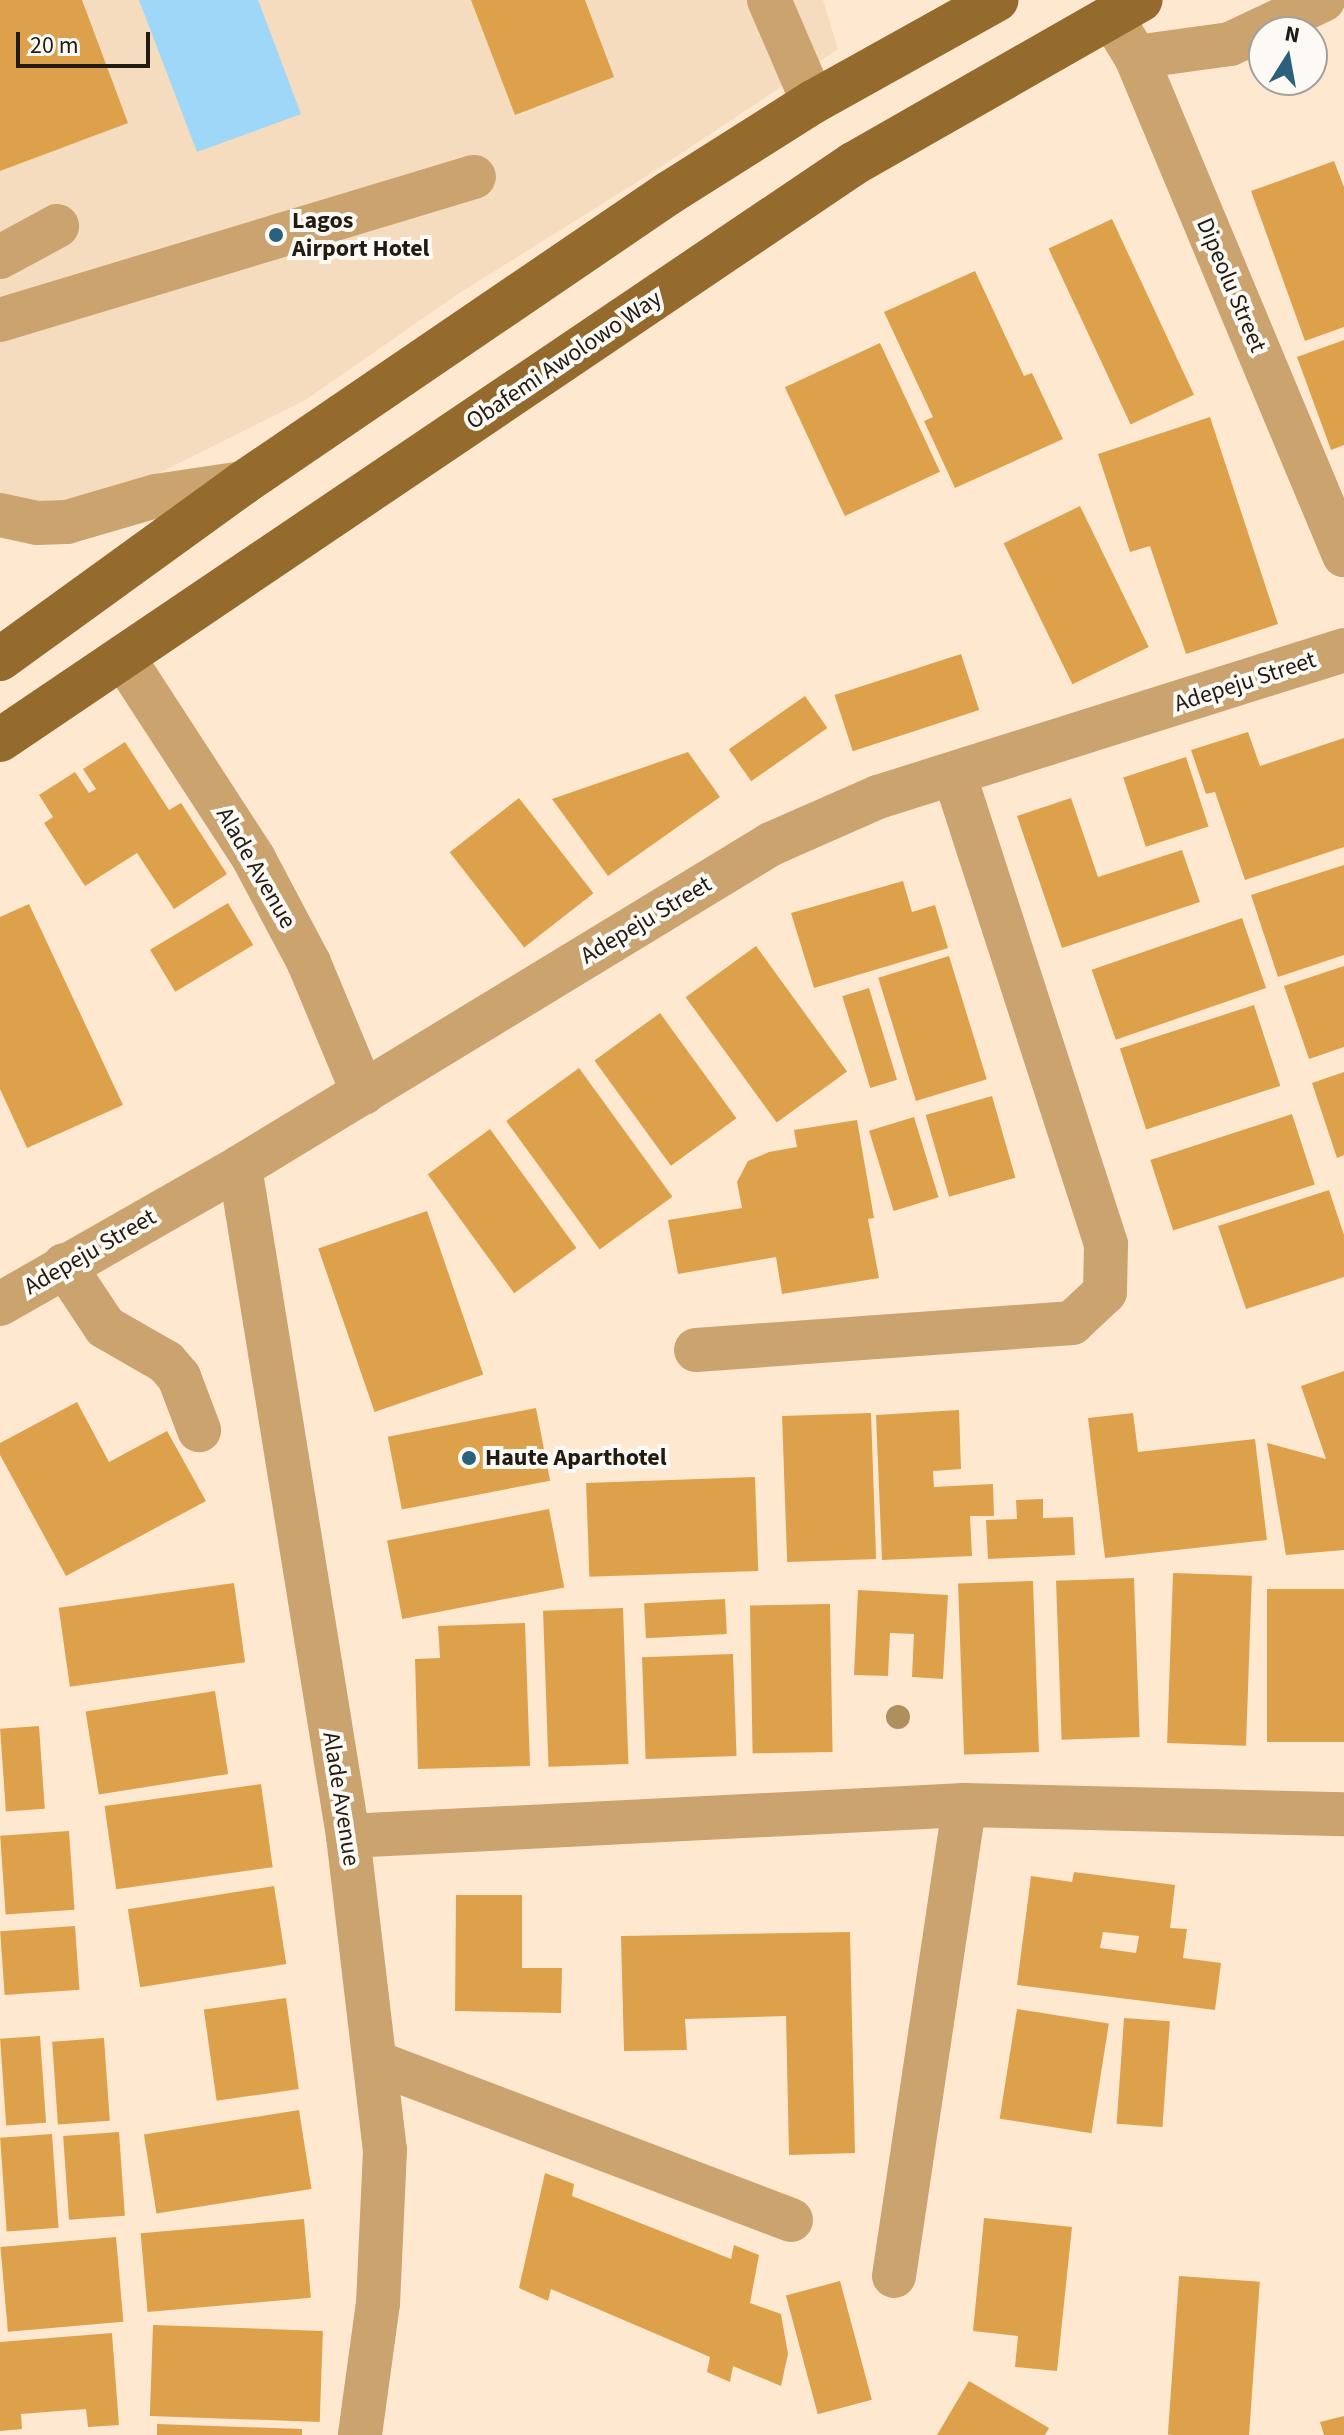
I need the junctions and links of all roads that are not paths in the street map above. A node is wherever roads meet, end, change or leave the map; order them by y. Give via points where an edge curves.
1 (769, 0) edge
2 (996, 0) edge
3 (1323, 0) edge
4 (1127, 9) edge
5 (1136, 57) junction
6 (813, 102) junction
7 (474, 177) dead end
8 (57, 226) dead end
9 (0, 257) edge
10 (0, 320) edge
11 (243, 483) junction
12 (0, 515) edge
13 (1344, 555) edge
14 (1344, 650) edge
15 (123, 657) junction
16 (0, 659) edge
17 (0, 740) edge
18 (954, 774) junction
19 (363, 1093) junction
20 (240, 1167) junction
21 (64, 1265) junction
22 (0, 1304) edge
23 (696, 1350) dead end
24 (199, 1430) dead end
25 (964, 1805) junction
26 (1344, 1814) edge
27 (348, 1836) junction
28 (375, 2062) junction
29 (791, 2220) dead end
30 (894, 2276) dead end
31 (360, 2435) edge

1 - 6 street
2 - 6 main road
3 - 5 street via 1230,44
4 - 5 street, Dipeolu Street
4 - 15 main road, Obafemi Awolowo Way via 853,164
5 - 13 street, Dipeolu Street
6 - 11 main road via 669,193
7 - 10 street
8 - 9 street
11 - 12 street via 156,496 67,522 37,523
11 - 16 main road
14 - 18 street, Adepeju Street
15 - 17 main road, Obafemi Awolowo Way
15 - 19 street, Alade Avenue via 254,859 309,963
18 - 19 street, Adepeju Street via 878,797 771,844
18 - 23 street via 1106,1244 1105,1292 1072,1323
19 - 20 street, Adepeju Street
20 - 21 street, Adepeju Street
20 - 27 street, Alade Avenue
21 - 22 street, Adepeju Street
21 - 24 street via 105,1327 166,1362 179,1377
25 - 26 street
25 - 27 street
25 - 30 street
27 - 28 street, Alade Avenue
28 - 29 street
28 - 31 street, Alade Avenue via 385,2150 384,2218

